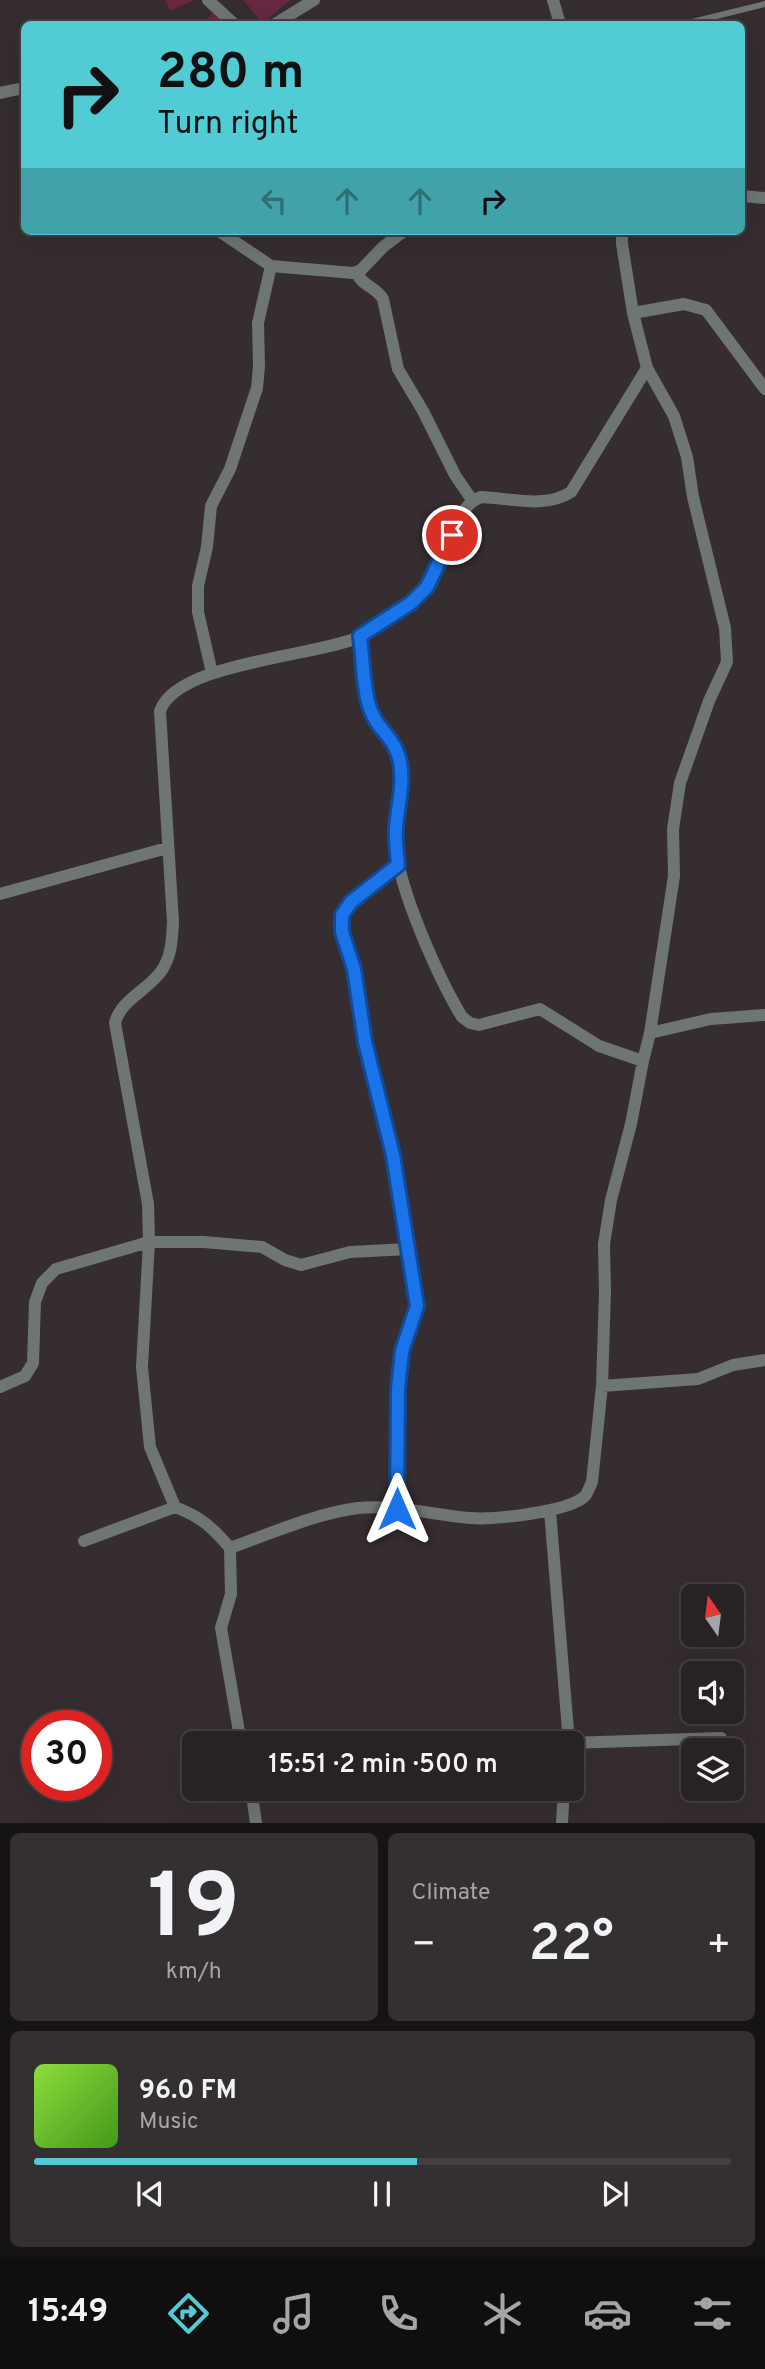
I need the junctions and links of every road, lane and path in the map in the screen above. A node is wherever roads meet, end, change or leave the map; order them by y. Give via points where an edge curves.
1 (208, 0) edge
2 (313, 0) edge
3 (553, 0) edge
4 (765, 4) edge
5 (231, 21) edge
6 (280, 21) edge
7 (558, 21) edge
8 (696, 21) edge
9 (21, 89) edge
10 (0, 93) edge
11 (745, 196) edge
12 (765, 198) edge
13 (225, 235) edge
14 (399, 235) edge
15 (622, 235) edge
16 (271, 266) junction
17 (357, 273) junction
18 (633, 313) junction
19 (647, 368) junction
20 (765, 389) edge
21 (472, 500) junction
22 (360, 636) junction
23 (212, 673) junction
24 (167, 848) junction
25 (398, 865) junction
26 (0, 894) edge
27 (765, 1015) edge
28 (650, 1033) junction
29 (643, 1062) junction
30 (149, 1242) junction
31 (408, 1249) junction
32 (765, 1360) edge
33 (602, 1386) junction
34 (0, 1387) edge
35 (175, 1507) junction
36 (397, 1509) junction
37 (550, 1511) junction
38 (84, 1541) dead end
39 (230, 1548) junction
40 (240, 1731) edge
41 (568, 1731) edge
42 (681, 1739) edge
43 (584, 1743) edge
44 (253, 1801) edge
45 (563, 1801) edge
46 (256, 1823) edge
47 (562, 1823) edge

1 - 5 street
2 - 6 street
3 - 7 street
4 - 8 lane
9 - 10 street
11 - 12 street
13 - 16 street
14 - 17 street
15 - 18 street
16 - 17 street
16 - 23 street via 258,323 257,388 230,469 211,506 198,586 198,612
17 - 21 street via 383,299 398,369
18 - 19 street
18 - 20 street via 684,304 706,310
19 - 21 street via 571,492 547,502
19 - 28 street via 682,437 725,628 727,662 680,783 673,829 674,876
21 - 22 street via 427,587
22 - 23 street
22 - 25 street via 369,708 396,748 402,775 396,825
23 - 24 street via 170,694 160,711
24 - 26 street
24 - 30 street via 171,950 162,971 117,1013 115,1023 148,1204
25 - 29 street via 426,941 462,1017 479,1025 540,1009 599,1046
25 - 31 street via 351,902 342,915 342,932 393,1155
27 - 28 street via 711,1019
28 - 29 street
29 - 33 street via 604,1244
30 - 31 street via 262,1247 301,1265 350,1252
30 - 34 street via 56,1269 42,1283 35,1302 33,1363 25,1376
30 - 35 street via 142,1367 150,1447
31 - 36 street via 417,1306 402,1351 398,1389
32 - 33 street via 733,1365 698,1379
33 - 37 street via 592,1482 586,1495 575,1503
35 - 38 street
35 - 39 street via 212,1526
36 - 37 street via 474,1518
36 - 39 street via 359,1508 304,1521
37 - 41 street
39 - 40 street via 231,1594 221,1628
42 - 43 street
44 - 46 street
45 - 47 street

